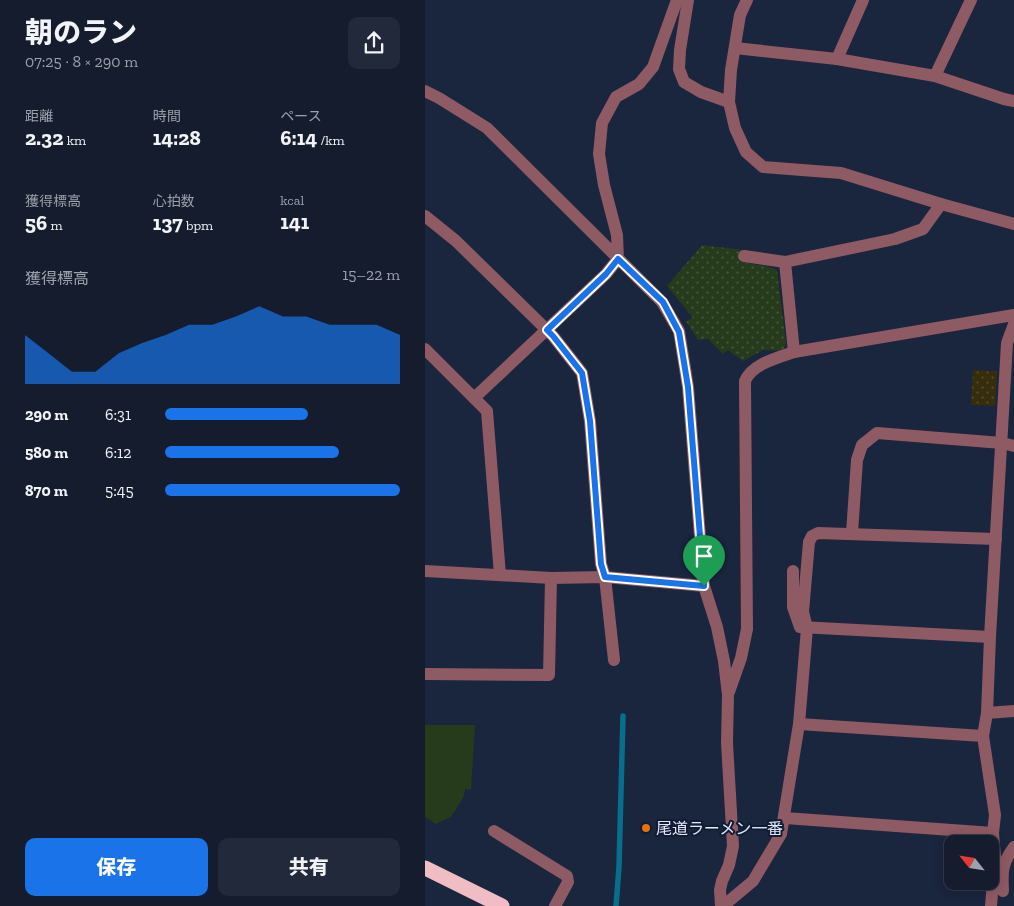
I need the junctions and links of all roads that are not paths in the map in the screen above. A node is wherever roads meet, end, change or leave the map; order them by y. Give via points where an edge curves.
1 (677, 0) edge
2 (688, 0) edge
3 (747, 0) edge
4 (863, 0) edge
5 (971, 0) edge
6 (735, 48) junction
7 (837, 59) junction
8 (935, 76) junction
9 (425, 91) edge
10 (1014, 101) edge
11 (729, 102) junction
12 (941, 204) junction
13 (425, 216) edge
14 (1014, 224) edge
15 (744, 256) dead end
16 (618, 259) junction
17 (785, 262) junction
18 (1014, 315) edge
19 (1014, 324) edge
20 (547, 330) junction
21 (425, 349) edge
22 (793, 352) junction
23 (474, 398) junction
24 (1008, 445) edge
25 (852, 533) junction
26 (996, 539) junction
27 (425, 570) edge
28 (793, 571) dead end
29 (500, 575) junction
30 (605, 577) junction
31 (551, 578) junction
32 (704, 586) junction
33 (807, 628) junction
34 (990, 638) junction
35 (614, 660) dead end
36 (425, 674) edge
37 (728, 695) junction
38 (1008, 711) edge
39 (987, 713) junction
40 (1014, 719) edge
41 (799, 724) junction
42 (983, 736) junction
43 (785, 818) junction
44 (494, 831) dead end
45 (993, 833) junction
46 (1014, 847) edge
47 (425, 868) edge
48 (1003, 891) dead end
49 (502, 906) edge
50 (555, 906) edge
51 (722, 906) edge
52 (991, 906) edge

1 - 16 street via 653,67 639,84 616,97 602,123 599,154 617,236
2 - 11 street via 679,69 684,82
3 - 6 street via 740,15
4 - 7 street
5 - 8 street
6 - 7 street
6 - 11 street
7 - 8 street
8 - 10 street
9 - 16 street via 487,128
11 - 12 street via 735,128 747,152 763,168 841,173
12 - 14 street
12 - 17 street via 923,229 895,239
13 - 20 street via 456,241
15 - 17 street
16 - 20 street
16 - 32 street via 663,302 679,332 688,387
17 - 22 street
18 - 22 street
19 - 24 street via 1007,343
20 - 23 street
20 - 30 street via 582,373 590,421 601,564
21 - 23 street
22 - 37 street via 769,360 748,374 745,381 747,629
23 - 29 street via 487,411
24 - 25 street via 877,433 862,445 857,460
24 - 26 street
25 - 26 street
25 - 33 street via 818,533 809,542 803,612
26 - 34 street
27 - 29 street
28 - 33 street via 793,607 800,627
29 - 31 street
30 - 31 street
30 - 32 street
30 - 35 street
31 - 36 street via 549,675
32 - 37 street via 717,627
33 - 34 street
33 - 41 street
34 - 39 street
37 - 51 street via 727,743 733,846 720,890
38 - 39 street
38 - 40 street
39 - 42 street
41 - 42 street
41 - 43 street
42 - 45 street via 995,814
43 - 45 street
43 - 51 street via 781,834 753,882
44 - 50 street via 567,876 568,882
45 - 52 street via 995,857
46 - 48 street via 1005,860
47 - 49 highway

